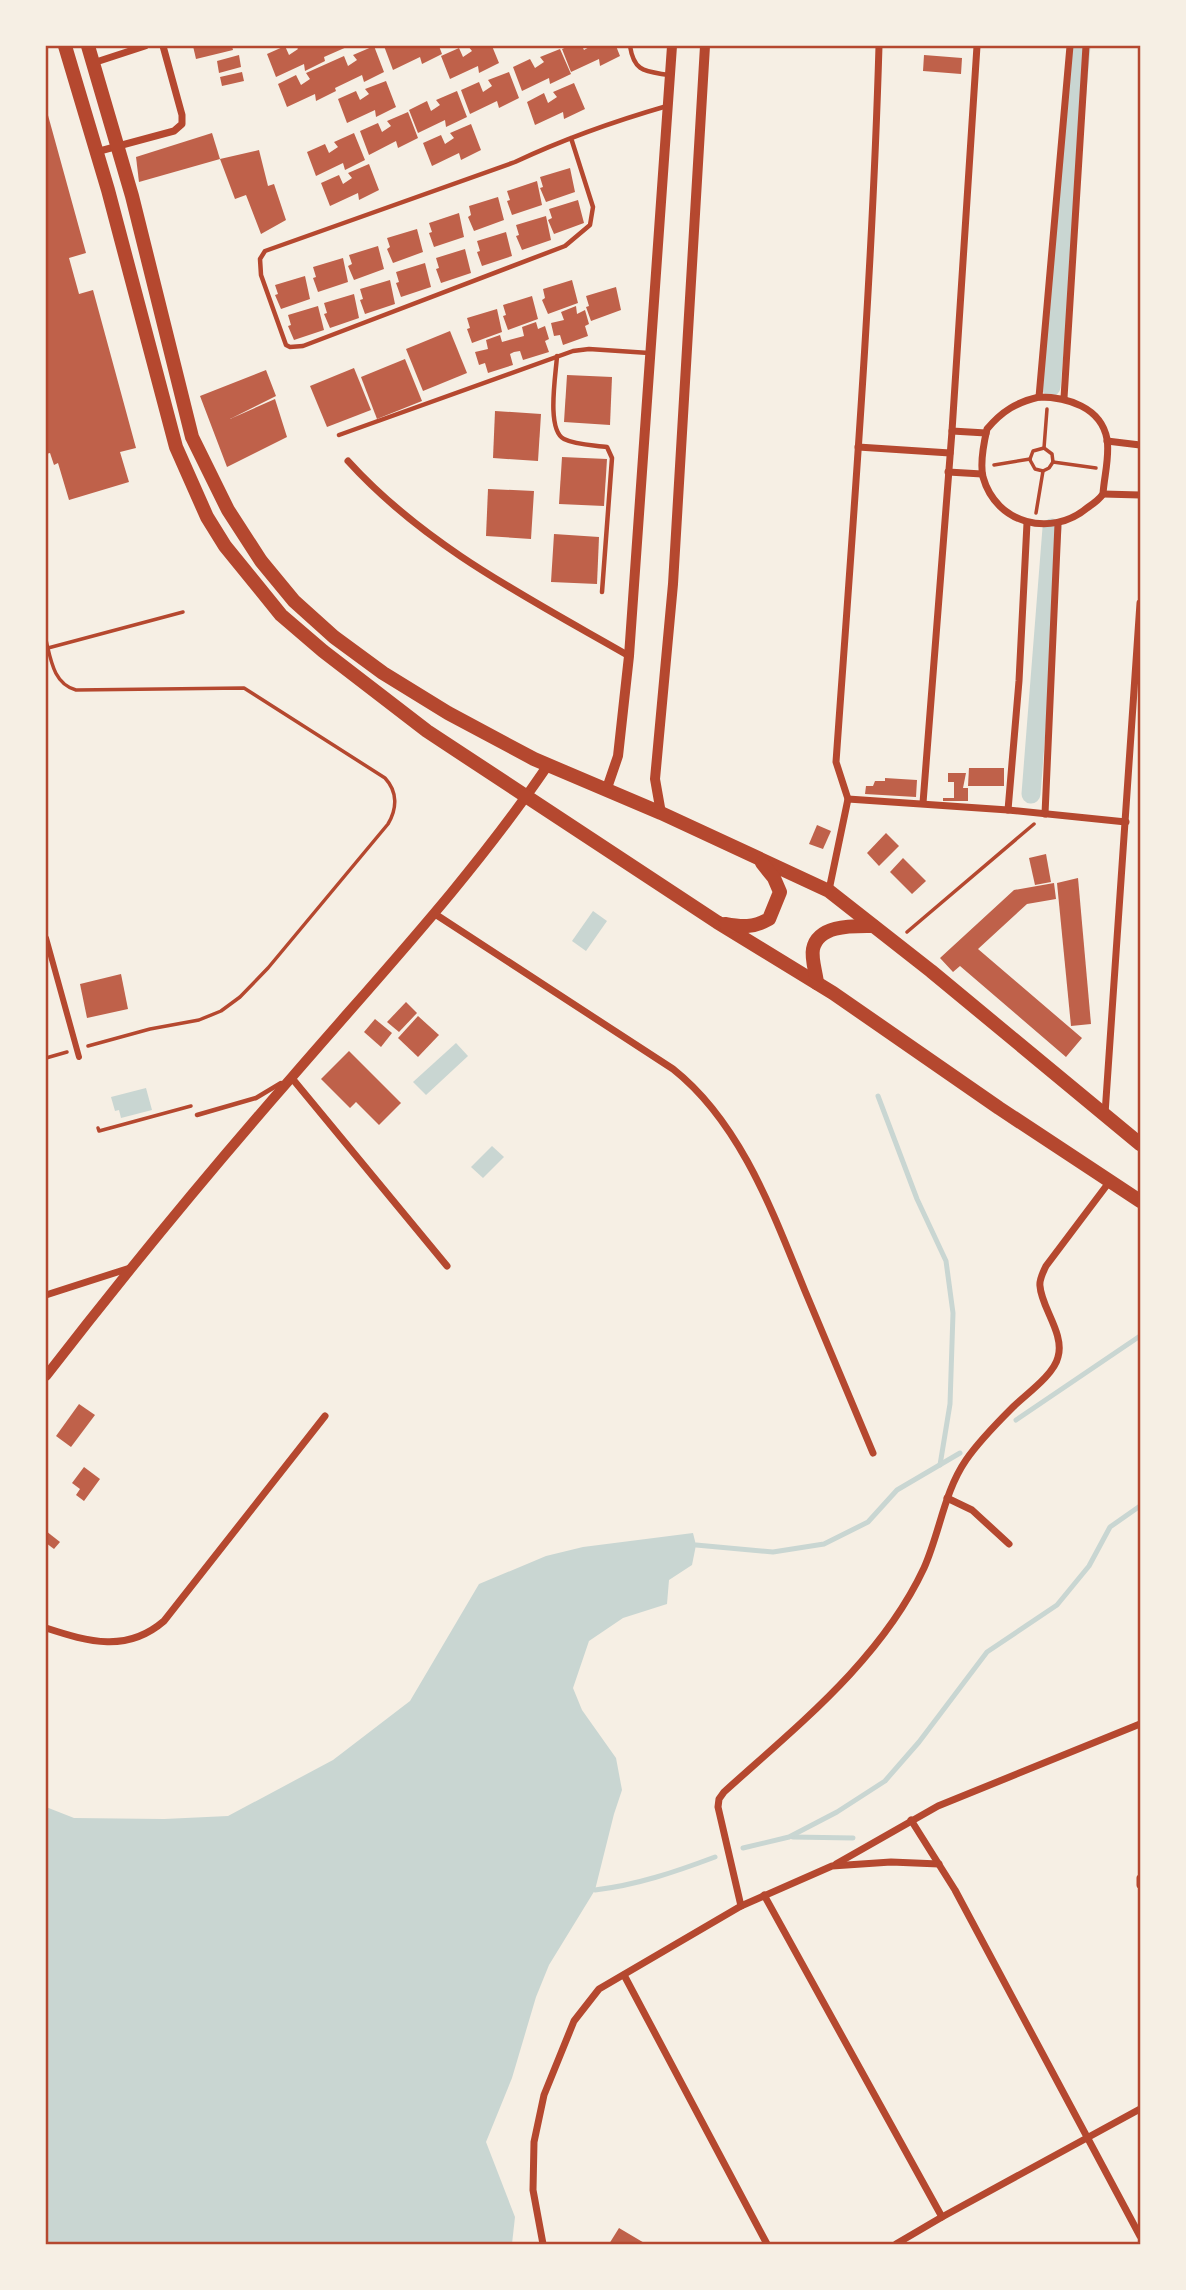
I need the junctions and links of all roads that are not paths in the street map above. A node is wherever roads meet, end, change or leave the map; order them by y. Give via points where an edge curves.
1 (65, 46) edge
2 (88, 46) edge
3 (145, 46) edge
4 (163, 46) edge
5 (630, 46) edge
6 (672, 46) edge
7 (705, 46) edge
8 (879, 46) edge
9 (977, 46) edge
10 (1070, 46) edge
11 (1086, 46) edge
12 (93, 63) junction
13 (670, 76) junction
14 (667, 106) junction
15 (570, 138) junction
16 (118, 147) junction
17 (96, 152) junction
18 (650, 353) junction
19 (557, 356) junction
20 (1039, 397) junction
21 (1064, 398) junction
22 (952, 431) junction
23 (986, 433) junction
24 (339, 435) dead end
25 (1107, 441) junction
26 (1140, 445) edge
27 (858, 447) junction
28 (950, 453) junction
29 (348, 461) dead end
30 (948, 472) junction
31 (982, 474) junction
32 (1103, 494) junction
33 (1140, 495) edge
34 (1027, 523) junction
35 (1058, 524) junction
36 (602, 592) dead end
37 (1140, 603) edge
38 (629, 656) junction
39 (548, 765) junction
40 (606, 791) junction
41 (526, 798) junction
42 (848, 799) junction
43 (923, 803) junction
44 (1008, 810) junction
45 (661, 813) junction
46 (1045, 814) junction
47 (1125, 822) junction
48 (759, 860) junction
49 (829, 891) junction
50 (435, 914) junction
51 (717, 922) junction
52 (873, 926) junction
53 (46, 938) edge
54 (817, 983) junction
55 (79, 1057) dead end
56 (291, 1077) junction
57 (197, 1115) dead end
58 (1104, 1115) junction
59 (1140, 1144) edge
60 (1110, 1181) junction
61 (1140, 1200) edge
62 (447, 1266) dead end
63 (130, 1268) junction
64 (46, 1295) edge
65 (46, 1376) edge
66 (325, 1416) dead end
67 (873, 1453) dead end
68 (947, 1498) junction
69 (1009, 1544) dead end
70 (46, 1629) edge
71 (1140, 1724) edge
72 (911, 1820) junction
73 (939, 1864) junction
74 (832, 1866) junction
75 (1140, 1878) edge
76 (1140, 1885) edge
77 (764, 1895) junction
78 (741, 1906) junction
79 (624, 1975) junction
80 (1140, 2109) edge
81 (1086, 2138) junction
82 (942, 2217) junction
83 (1140, 2236) edge
84 (543, 2245) edge
85 (767, 2245) edge
86 (896, 2245) edge

1 - 17 main road
2 - 12 main road
3 - 12 street
4 - 16 street via 182,124 173,131
5 - 13 lane via 643,71
6 - 13 street
7 - 45 street via 673,584 655,779
8 - 27 street
9 - 22 street
10 - 20 street
11 - 21 street
12 - 16 main road
13 - 14 street
14 - 15 lane
14 - 18 street
15 - 15 lane via 262,253 261,275 284,342 290,347 303,345 565,246 590,225 593,207
16 - 17 street
16 - 39 main road via 192,438 228,510 261,561 294,601 383,673
17 - 41 main road via 176,447 225,546 281,615 323,651 427,731
18 - 19 lane via 589,348
18 - 38 street
19 - 24 lane
19 - 36 lane via 555,430 562,439 611,451
20 - 21 street
20 - 23 street via 1006,410
21 - 25 street via 1083,406 1100,422
22 - 23 street
22 - 28 street
23 - 31 street
25 - 26 street
25 - 32 street
27 - 28 street
27 - 42 street via 836,762
28 - 30 street
29 - 38 street via 398,510 466,561
30 - 31 street
30 - 43 street
31 - 34 street via 999,506
32 - 33 street
32 - 35 street via 1077,516
34 - 35 street
34 - 44 street
35 - 46 street
37 - 47 street
38 - 40 street via 618,756
39 - 40 main road
39 - 41 street
40 - 45 main road
41 - 50 street
41 - 51 main road
42 - 43 street
42 - 49 street
43 - 44 street
44 - 46 street
45 - 48 main road
46 - 47 street
47 - 58 street
48 - 49 main road
48 - 51 main road via 775,878 780,892 769,919 745,927
49 - 52 main road
50 - 56 street
50 - 67 street via 673,1069 710,1103 735,1139 778,1226
51 - 54 main road
52 - 54 main road via 831,929 820,937 813,949
52 - 58 main road
53 - 55 street
54 - 60 main road
56 - 57 lane via 256,1098
56 - 62 street
56 - 63 street
58 - 59 main road
60 - 61 main road
60 - 68 street via 1041,1279 1058,1358 1050,1372 967,1458
63 - 64 street
63 - 65 street
66 - 70 street via 150,1633 116,1642
68 - 69 street via 972,1510
68 - 78 street via 924,1568 873,1649 719,1799
71 - 72 street
72 - 73 street
72 - 74 street
73 - 74 street via 891,1861
73 - 81 street
74 - 77 street
75 - 76 street
77 - 78 street
77 - 82 street
78 - 79 street
79 - 84 street via 599,1989 574,2021 544,2095 533,2168
79 - 85 street
80 - 81 street
81 - 82 street
81 - 83 street
82 - 86 street

